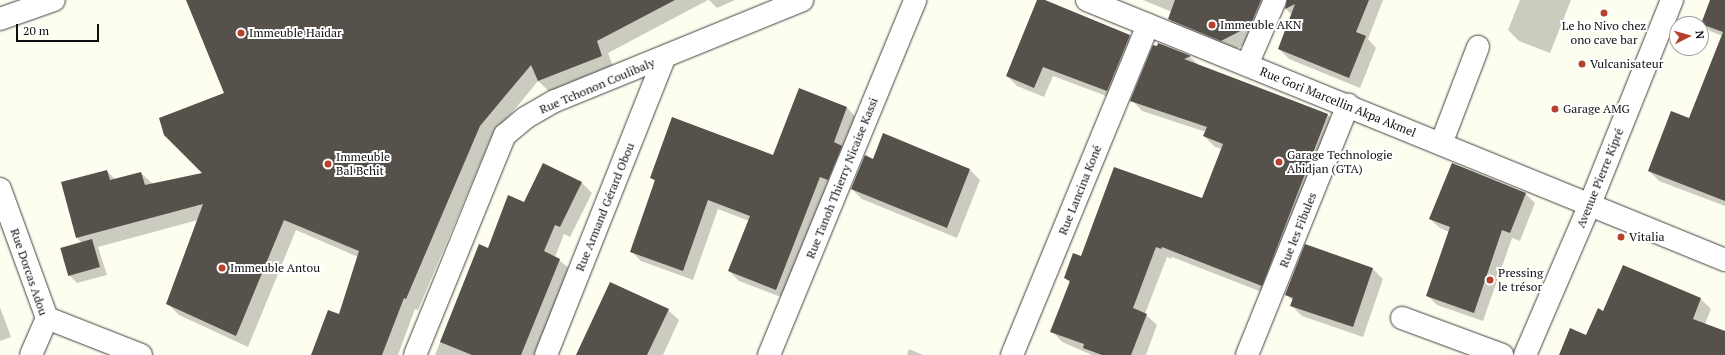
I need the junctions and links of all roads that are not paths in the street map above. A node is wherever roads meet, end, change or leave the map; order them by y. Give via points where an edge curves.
1 (54, 0) edge
2 (802, 0) edge
3 (915, 0) edge
4 (1087, 0) edge
5 (1275, 0) edge
6 (1672, 0) edge
7 (0, 19) edge
8 (1148, 25) junction
9 (1478, 47) dead end
10 (664, 58) junction
11 (1247, 65) junction
12 (1348, 105) junction
13 (1442, 144) junction
14 (0, 189) edge
15 (1590, 204) junction
16 (1725, 260) edge
17 (47, 318) junction
18 (1402, 318) dead end
19 (31, 355) edge
20 (141, 355) edge
21 (415, 355) edge
22 (546, 355) edge
23 (769, 355) edge
24 (1012, 355) edge
25 (1248, 355) edge
26 (1502, 355) edge
27 (1525, 355) edge

1 - 7 street
2 - 10 street, Rue Tchonon Coulibaly
3 - 23 street, Rue Tanoh Thierry Nicaise Kassi
4 - 8 street, Rue Gori Marcellin Akpa Akmel
5 - 11 street
6 - 15 street, Avenue Pierre Kipré
8 - 11 street, Rue Gori Marcellin Akpa Akmel
8 - 24 street, Rue Lancina Koné
9 - 13 street
10 - 21 street, Rue Tchonon Coulibaly via 554,102 525,118 505,135
10 - 22 street, Rue Armand Gérard Obou
11 - 12 street, Rue Gori Marcellin Akpa Akmel
12 - 13 street, Rue Gori Marcellin Akpa Akmel
12 - 25 street, Rue les Fibules
13 - 15 street, Rue Gori Marcellin Akpa Akmel
14 - 17 street, Rue Dorcas Adou
15 - 16 street, Rue Gori Marcellin Akpa Akmel
15 - 27 street, Avenue Pierre Kipré
17 - 19 street, Rue Dorcas Adou
17 - 20 street
18 - 26 street

